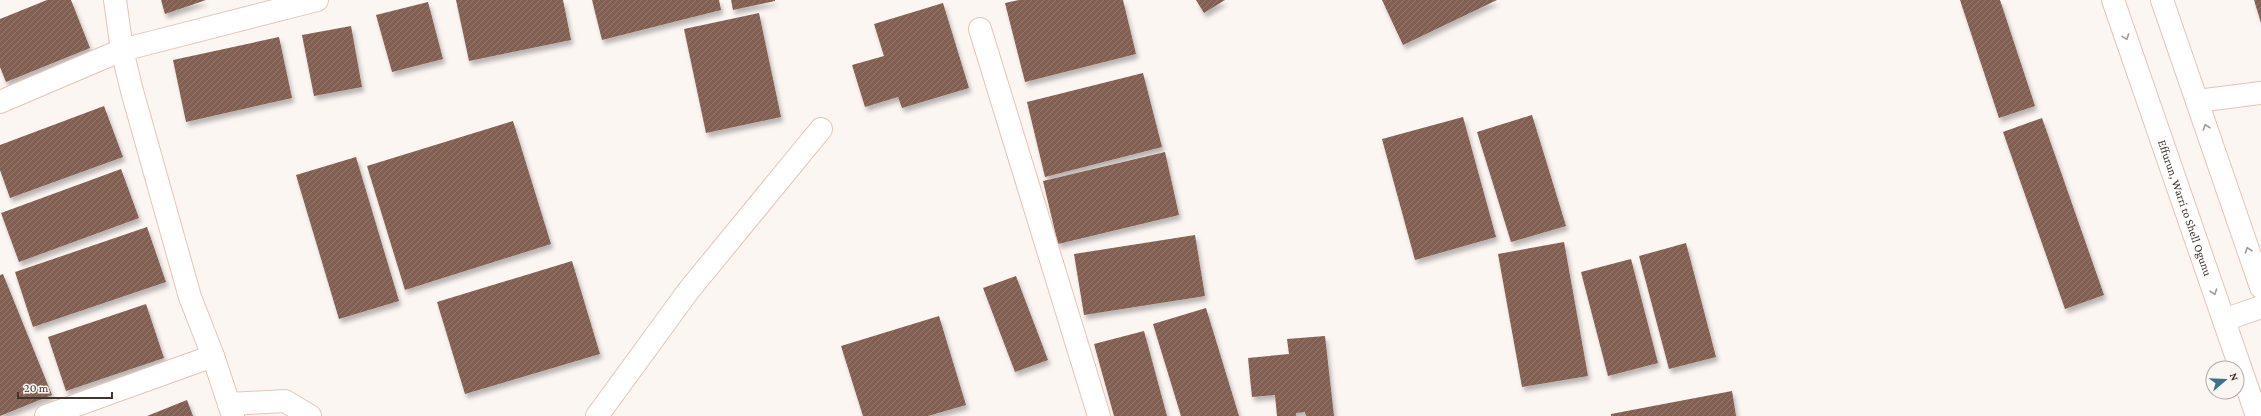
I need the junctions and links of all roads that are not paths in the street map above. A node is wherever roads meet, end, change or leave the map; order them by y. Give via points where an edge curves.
1 (115, 0) edge
2 (317, 0) edge
3 (2113, 0) edge
4 (2162, 0) edge
5 (980, 29) dead end
6 (122, 50) junction
7 (2261, 93) edge
8 (2197, 101) junction
9 (0, 102) edge
10 (821, 129) dead end
11 (2261, 287) edge
12 (2261, 307) edge
13 (2224, 320) junction
14 (213, 356) junction
15 (231, 410) edge
16 (46, 416) edge
17 (310, 416) edge
18 (597, 416) edge
19 (1099, 416) edge
20 (2257, 416) edge

1 - 6 street
2 - 6 street
3 -> 13 street, Effurun, Warri to Shell Ogunu
4 - 8 street
5 - 19 street
6 - 9 street
6 - 14 street via 190,297
7 - 8 street
11 -> 8 street
10 - 18 street via 689,290
12 - 13 street
13 - 20 street, Effurun, Warri to Shell Ogunu
14 - 15 street
14 - 16 street
15 - 17 street via 285,401

